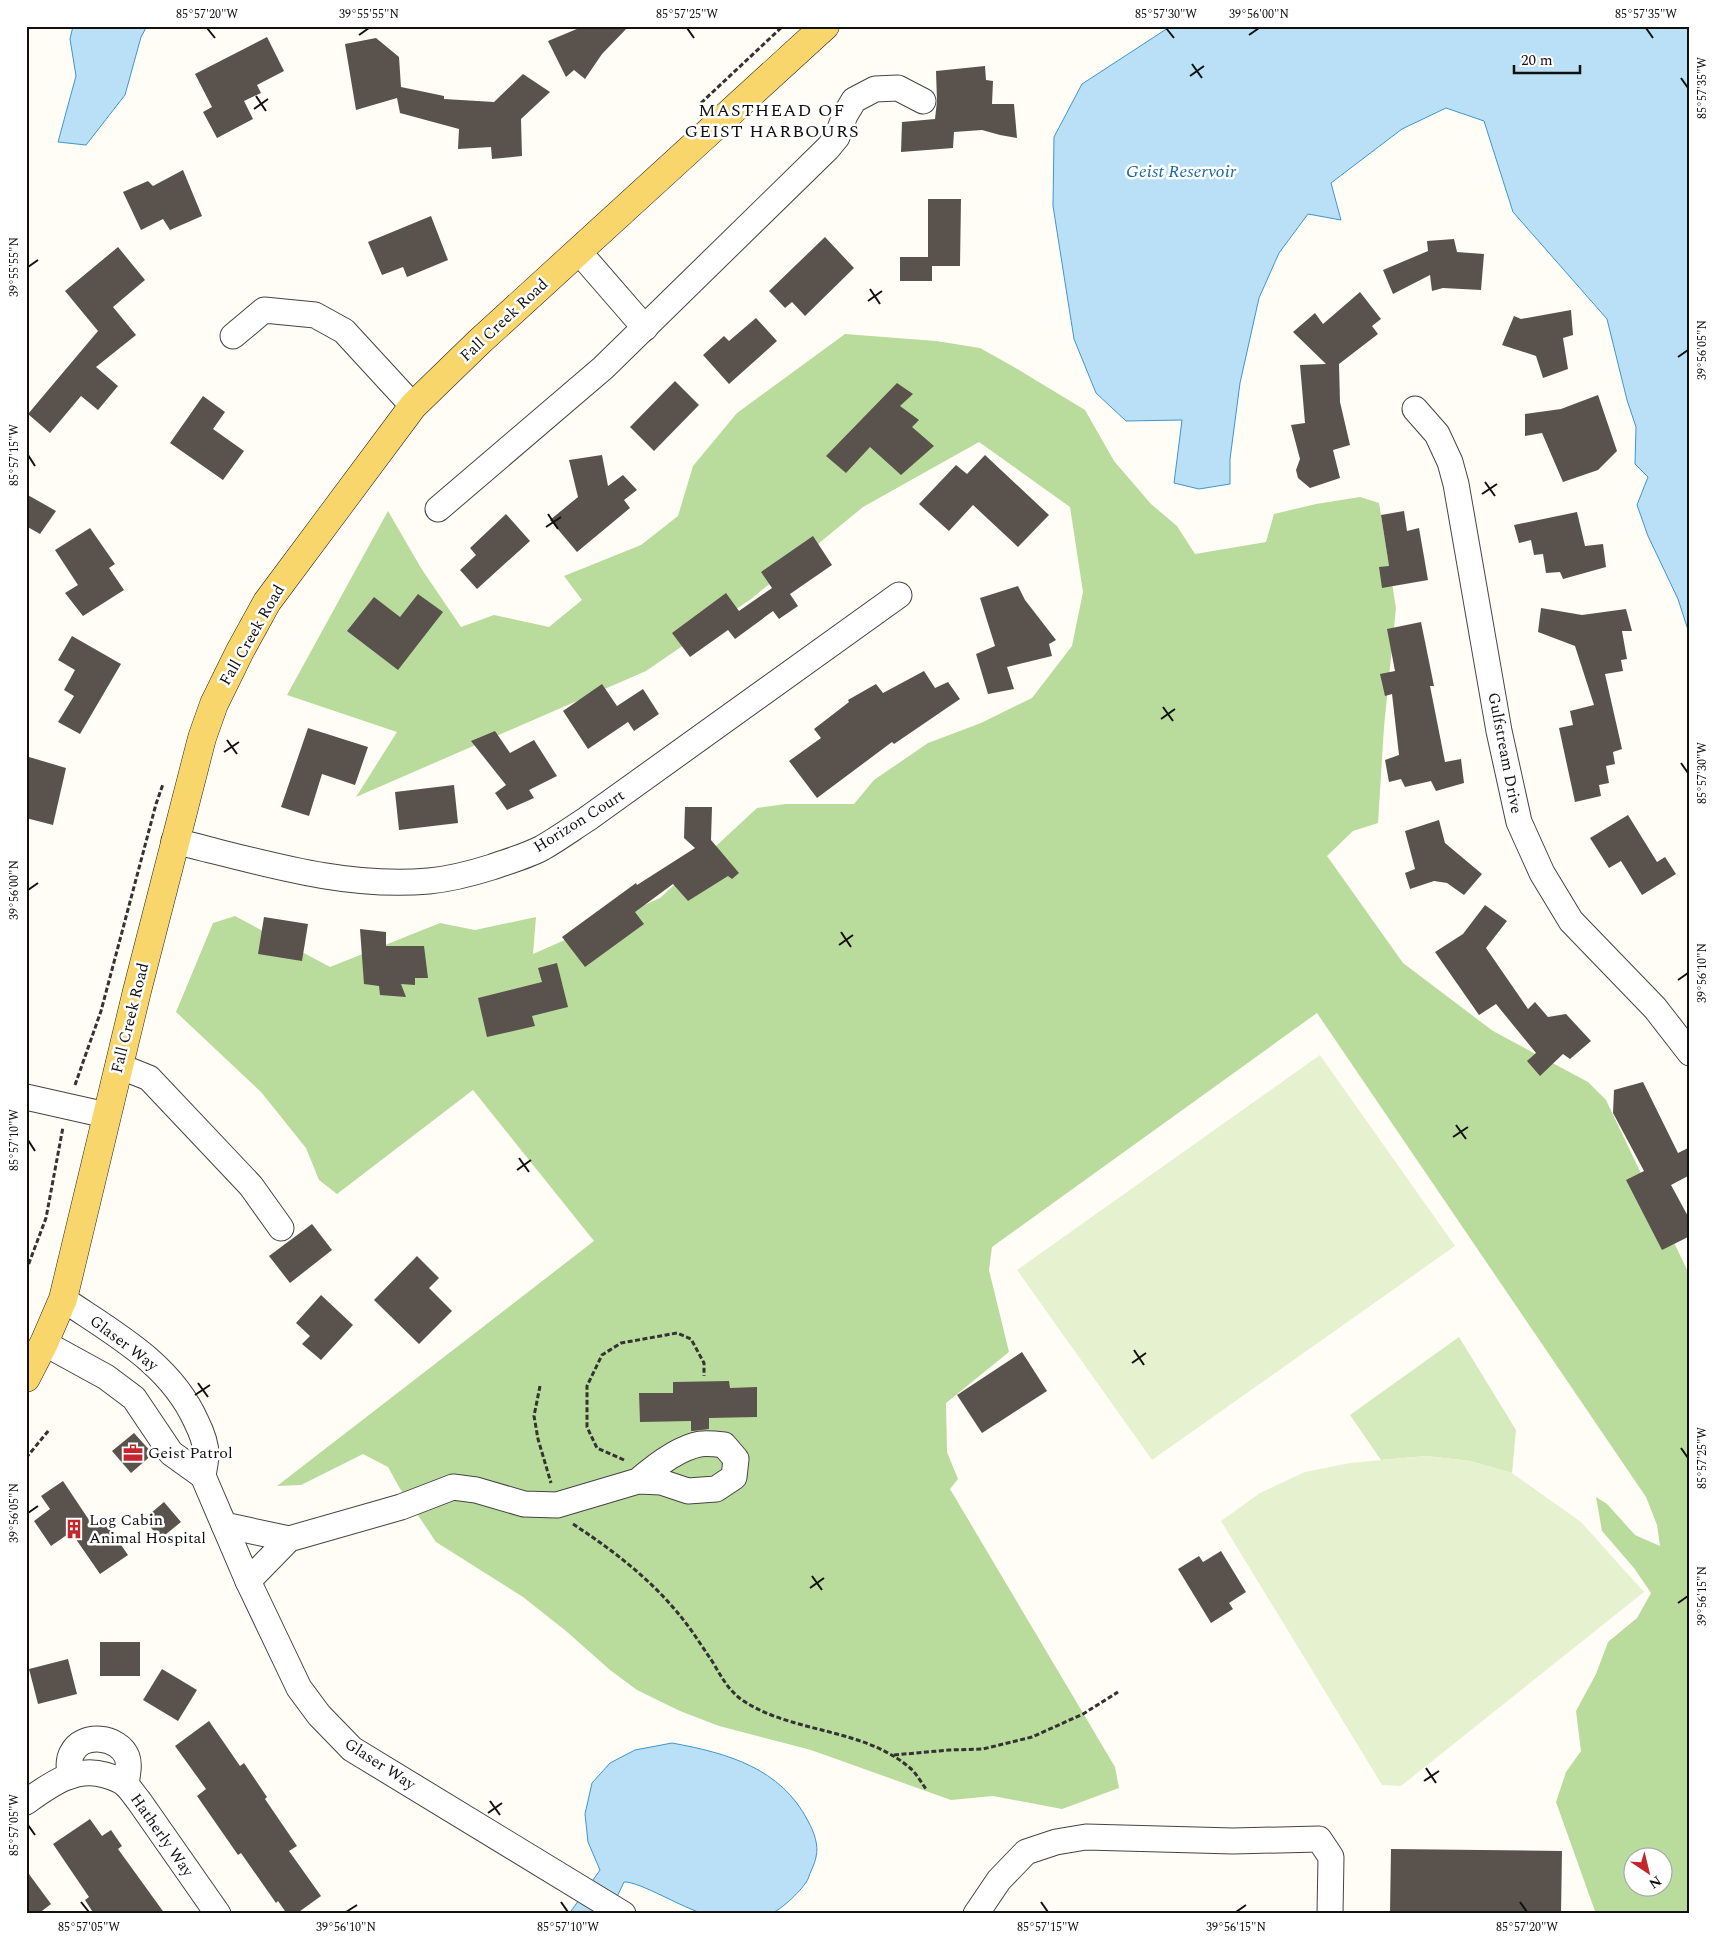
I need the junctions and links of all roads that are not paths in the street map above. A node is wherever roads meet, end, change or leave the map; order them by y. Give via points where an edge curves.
1 (825, 26) edge
2 (923, 101) dead end
3 (579, 252) junction
4 (645, 328) junction
5 (233, 336) dead end
6 (413, 406) junction
7 (1415, 408) dead end
8 (438, 509) dead end
9 (899, 595) dead end
10 (174, 841) junction
11 (1690, 1053) edge
12 (119, 1066) junction
13 (26, 1097) edge
14 (106, 1115) junction
15 (281, 1228) dead end
16 (63, 1299) junction
17 (44, 1343) junction
18 (26, 1378) edge
19 (646, 1474) road end
20 (203, 1476) junction
21 (224, 1525) junction
22 (289, 1539) junction
23 (248, 1581) junction
24 (70, 1776) junction
25 (126, 1785) junction
26 (26, 1802) edge
27 (218, 1914) edge
28 (622, 1914) edge
29 (976, 1914) edge
30 (1330, 1914) edge

1 - 3 main road, Fall Creek Road
2 - 4 street via 898,88 875,89 854,100 837,138
3 - 4 street
3 - 6 main road, Fall Creek Road
4 - 8 street via 604,368
5 - 6 street via 264,310 315,315 344,331
6 - 10 main road, Fall Creek Road via 267,602 244,643 214,704
7 - 11 street, Gulfstream Drive via 1437,434 1456,484 1499,732 1519,822 1542,873 1571,921 1655,1008
9 - 10 street, Horizon Court via 587,819 542,848 507,862 431,881 346,880
10 - 12 main road, Fall Creek Road
12 - 14 main road, Fall Creek Road
12 - 15 street via 149,1078 251,1186
13 - 14 street
14 - 16 main road, Fall Creek Road
16 - 17 main road, Fall Creek Road
16 - 20 street, Glaser Way via 140,1352 165,1374 187,1403 202,1433 206,1453
17 - 18 main road, Fall Creek Road
17 - 20 street via 106,1377 134,1398 172,1453
19 - 22 street via 557,1505 524,1504 454,1487 401,1507
20 - 21 street, Glaser Way
21 - 22 street
21 - 23 street, Glaser Way
22 - 23 street
23 - 28 street, Glaser Way via 299,1688 319,1715 352,1749
24 - 25 street, Hatherly Way via 95,1772
24 - 25 street via 72,1750 87,1741 99,1739 116,1743 128,1758
24 - 26 street via 48,1786
25 - 27 street, Hatherly Way
29 - 30 street via 999,1880 1026,1852 1086,1837 1233,1841 1319,1839 1331,1857

